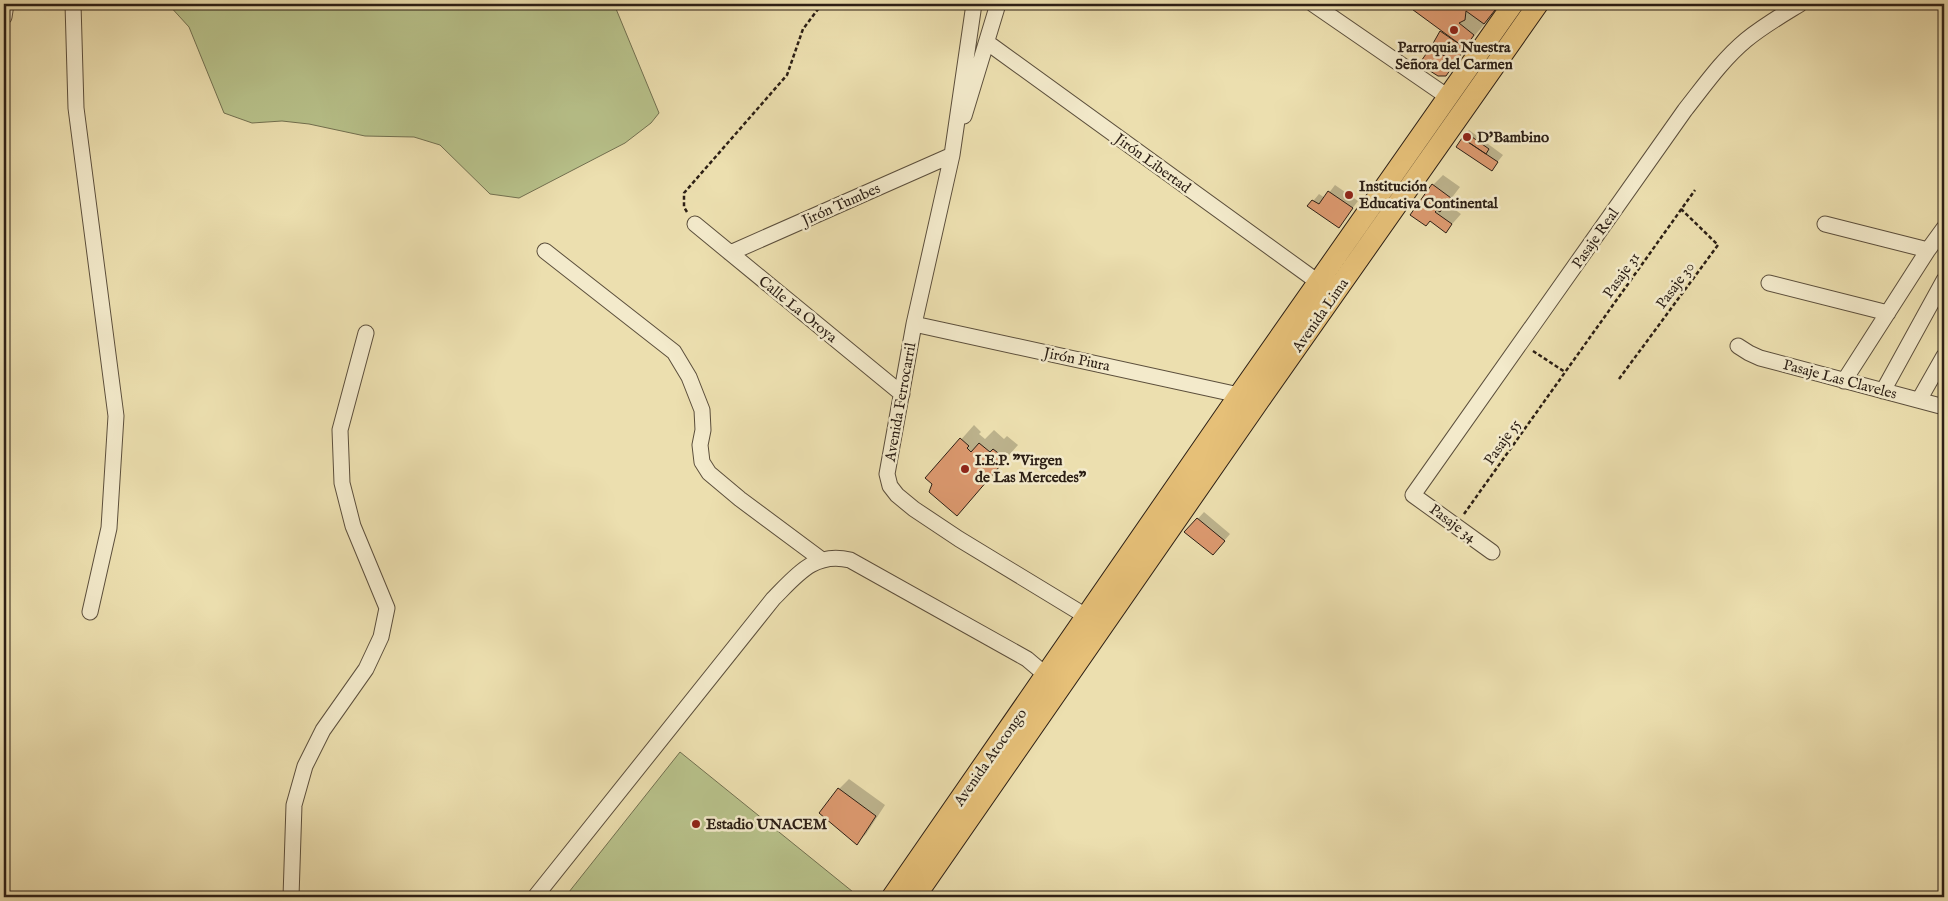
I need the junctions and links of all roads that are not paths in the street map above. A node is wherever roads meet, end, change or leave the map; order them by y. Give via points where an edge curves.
1 (6, 4) edge
2 (73, 4) edge
3 (974, 4) edge
4 (998, 4) edge
5 (1313, 4) edge
6 (1514, 4) edge
7 (1538, 4) edge
8 (1800, 4) edge
9 (1335, 10) edge
10 (4, 17) edge
11 (988, 43) junction
12 (1448, 97) junction
13 (952, 155) junction
14 (695, 224) road end
15 (1825, 224) dead end
16 (1944, 228) edge
17 (1928, 250) junction
18 (545, 251) dead end
19 (730, 253) junction
20 (1944, 280) edge
21 (1318, 282) junction
22 (1769, 283) dead end
23 (1888, 314) junction
24 (914, 324) junction
25 (366, 333) dead end
26 (1738, 346) dead end
27 (1944, 356) edge
28 (1844, 381) junction
29 (1883, 391) junction
30 (902, 394) junction
31 (1239, 395) junction
32 (1919, 400) junction
33 (1944, 407) edge
34 (1414, 495) joint
35 (1492, 552) dead end
36 (822, 560) junction
37 (90, 612) dead end
38 (1095, 622) junction
39 (1047, 674) junction
40 (1058, 692) junction
41 (291, 897) edge
42 (536, 897) edge
43 (892, 897) edge
44 (915, 897) edge

1 - 10 street
2 - 37 street via 76,108 116,416 109,528
3 - 13 street, Avenida Ferrocarril
4 - 11 street, Avenida Ferrocarril
5 - 9 street
6 - 12 main road, Avenida Lima
7 - 38 main road, Avenida Lima via 1259,401
8 - 34 street, Pasaje Real via 1745,41 1714,73
9 - 12 street
11 - 13 street, Avenida Ferrocarril
11 - 21 street, Jirón Libertad
12 - 21 main road, Avenida Lima
13 - 19 street, Jirón Tumbes
13 - 24 street, Avenida Ferrocarril
14 - 19 street, Calle La Oroya
15 - 17 street
16 - 17 street
17 - 23 street
18 - 36 street via 674,352 689,377 702,410 700,446 702,462 709,472
19 - 30 street, Calle La Oroya
20 - 29 street
21 - 31 main road, Avenida Lima
22 - 23 street
23 - 28 street
24 - 30 street, Avenida Ferrocarril
24 - 31 street, Jirón Piura
25 - 41 street via 340,430 342,483 353,526 387,608 381,637 366,669 323,730 305,766 294,805
26 - 28 street, Pasaje Las Claveles via 1760,358
27 - 32 street
28 - 29 street, Pasaje Las Claveles
29 - 32 street, Pasaje Las Claveles
30 - 38 street, Avenida Ferrocarril via 887,474 897,495 959,538
31 - 38 main road, Avenida Lima
32 - 33 street, Pasaje Las Claveles
34 - 35 street, Pasaje 34
36 - 39 street via 838,557 850,560 1027,659
36 - 42 street via 807,566 774,599
38 - 39 main road, Avenida Atocongo
38 - 40 main road, Avenida Atocongo
39 - 40 street
39 - 43 main road, Avenida Atocongo
40 - 44 main road, Avenida Atocongo

